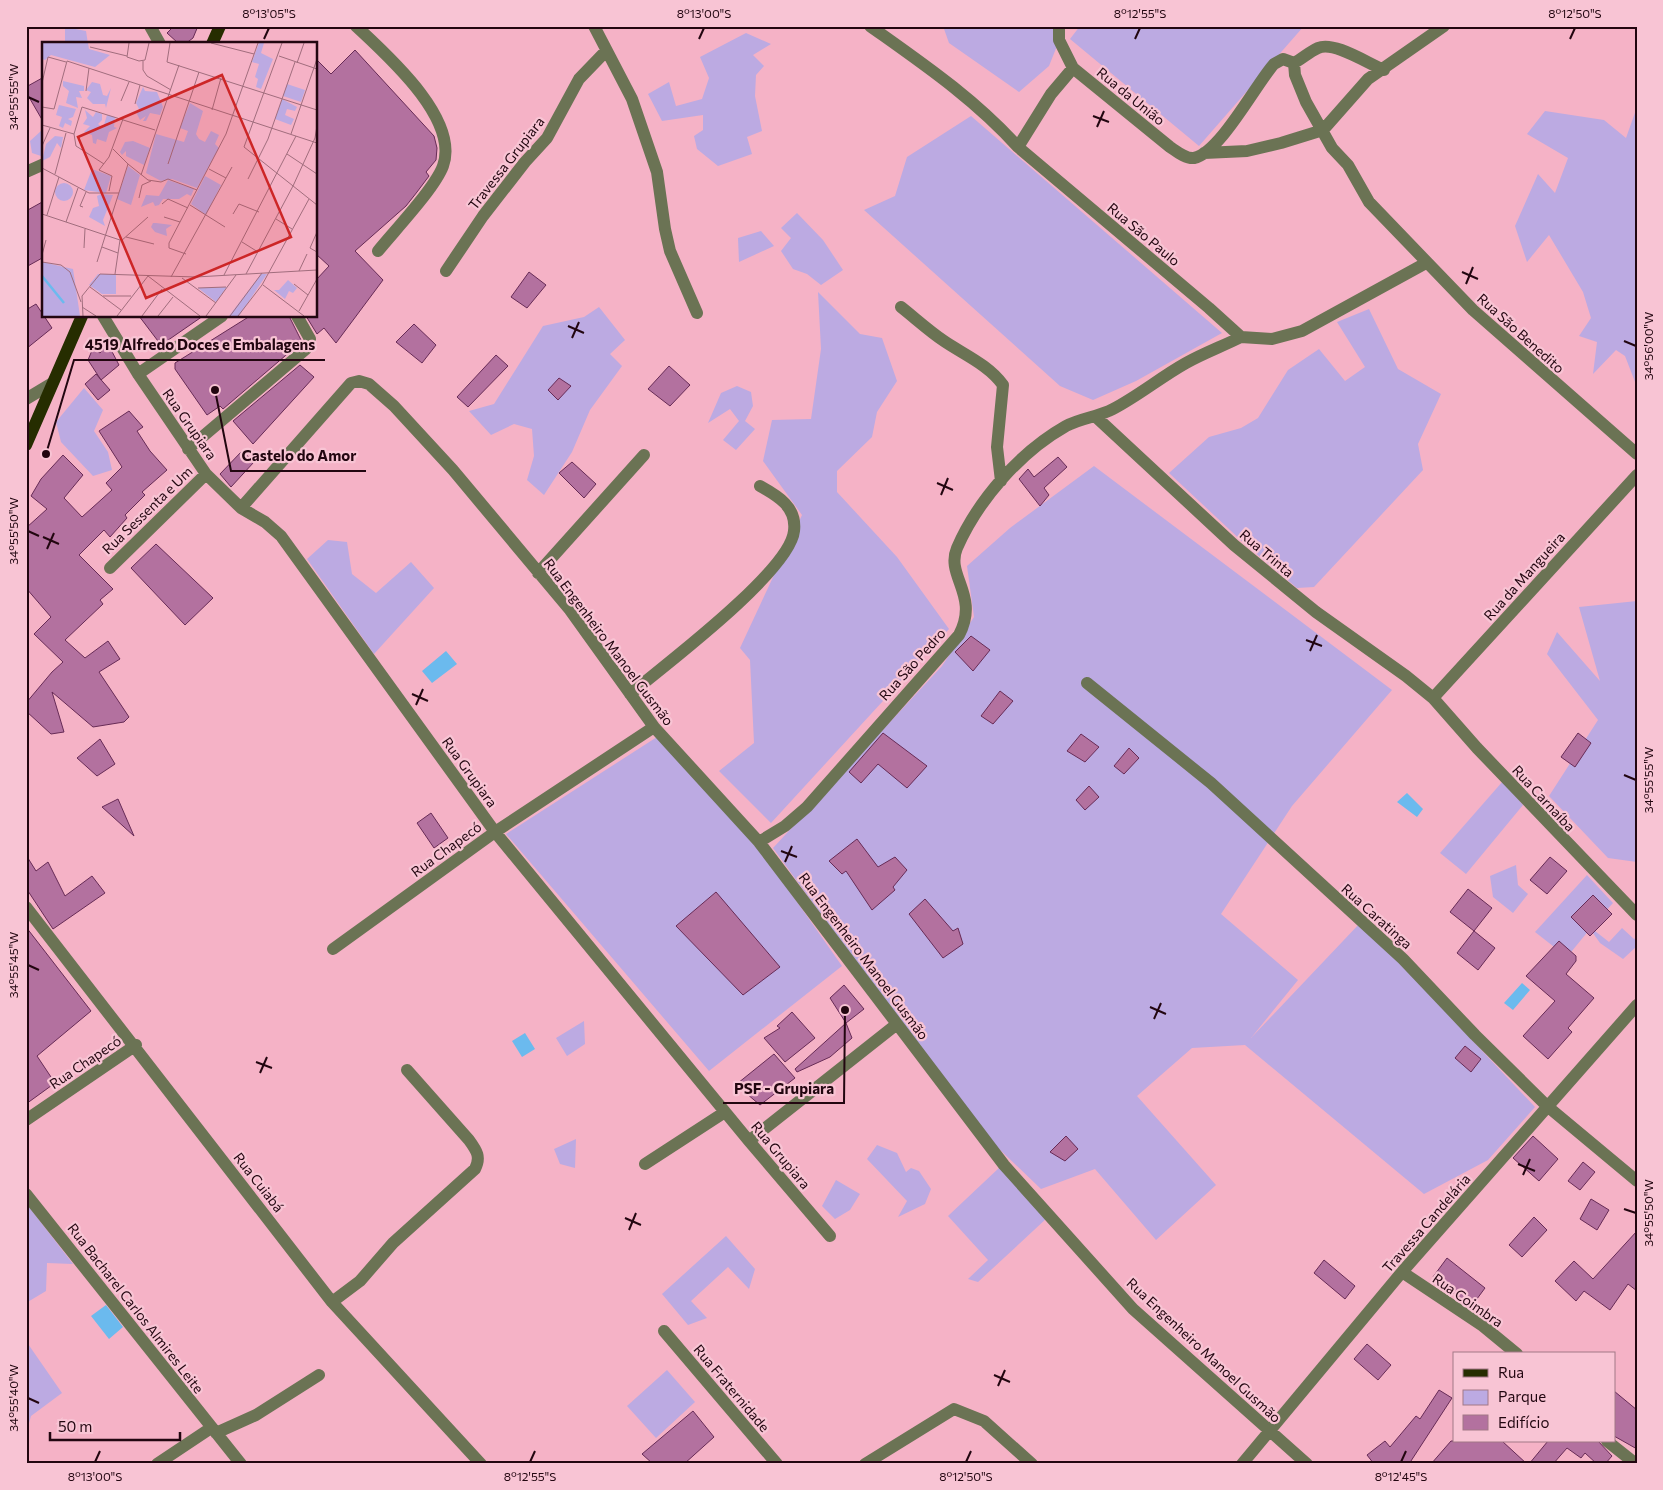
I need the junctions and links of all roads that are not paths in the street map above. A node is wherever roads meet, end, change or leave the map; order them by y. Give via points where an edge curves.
1 (150, 26) edge
2 (220, 26) edge
3 (356, 26) edge
4 (594, 26) edge
5 (870, 26) edge
6 (1060, 26) edge
7 (1444, 26) edge
8 (159, 42) edge
9 (213, 42) edge
10 (606, 51) junction
11 (1294, 63) junction
12 (1073, 68) junction
13 (1384, 70) junction
14 (1323, 130) junction
15 (1018, 148) junction
16 (1204, 153) junction
17 (42, 165) edge
18 (26, 172) edge
19 (378, 251) dead end
20 (1426, 263) junction
21 (446, 271) dead end
22 (901, 307) dead end
23 (697, 313) dead end
24 (81, 318) edge
25 (104, 318) edge
26 (219, 318) edge
27 (298, 318) edge
28 (1241, 337) junction
29 (138, 374) junction
30 (51, 384) junction
31 (26, 399) edge
32 (1095, 416) junction
33 (26, 445) edge
34 (188, 449) junction
35 (1637, 454) edge
36 (644, 455) dead end
37 (206, 474) junction
38 (1637, 475) edge
39 (1001, 481) junction
40 (760, 486) dead end
41 (241, 508) junction
42 (110, 568) dead end
43 (538, 572) junction
44 (1088, 683) dead end
45 (630, 694) junction
46 (1433, 698) junction
47 (654, 728) junction
48 (495, 832) junction
49 (759, 842) junction
50 (26, 907) edge
51 (1637, 915) edge
52 (333, 949) dead end
53 (1637, 1005) edge
54 (898, 1024) junction
55 (136, 1045) junction
56 (407, 1070) dead end
57 (1548, 1106) junction
58 (725, 1112) junction
59 (26, 1120) edge
60 (749, 1141) junction
61 (645, 1164) dead end
62 (1637, 1181) edge
63 (26, 1194) edge
64 (830, 1236) dead end
65 (1402, 1272) junction
66 (332, 1302) junction
67 (664, 1332) dead end
68 (1515, 1352) edge
69 (319, 1375) dead end
70 (214, 1430) junction
71 (1270, 1431) junction
72 (1609, 1442) edge
73 (157, 1464) edge
74 (241, 1464) edge
75 (481, 1464) edge
76 (777, 1464) edge
77 (865, 1464) edge
78 (1032, 1464) edge
79 (1242, 1464) edge
80 (1307, 1464) edge
81 (1636, 1464) edge

1 - 8 street
2 - 9 main road
3 - 19 street via 392,60 416,89 436,120 447,147 443,167 434,182
4 - 10 street
5 - 15 street, Rua São Paulo via 966,97
6 - 12 street, Rua da União via 1059,40
7 - 13 street
10 - 21 street, Travessa Grupiara via 579,79 547,138 483,216
10 - 23 street via 632,99 657,172 670,251
11 - 13 street via 1318,48 1328,46
11 - 14 street, Rua São Benedito via 1300,88
11 - 16 street via 1283,60 1274,64 1224,133
12 - 15 street via 1051,94
12 - 16 street, Rua da União via 1170,147 1194,158
13 - 14 street via 1368,79
14 - 16 street via 1247,151
14 - 20 street, Rua São Benedito via 1369,202
15 - 28 street, Rua São Paulo
17 - 18 street
20 - 28 street via 1302,331 1272,338
20 - 35 street, Rua São Benedito via 1473,310
22 - 39 street via 944,342 985,368 1002,385 997,447
24 - 30 main road
25 - 29 street, Rua Grupiara
26 - 29 street
27 - 34 street via 310,339 306,349
28 - 32 street, Rua São Pedro via 1187,363 1111,410
29 - 34 street, Rua Grupiara
30 - 31 street
30 - 33 main road
32 - 39 street, Rua São Pedro via 1066,426 1027,454
32 - 46 street, Rua Trinta via 1248,556 1316,612
34 - 37 street, Rua Grupiara
36 - 43 street
37 - 41 street, Rua Grupiara
37 - 42 street, Rua Sessenta e Um
38 - 46 street, Rua da Mangueira
39 - 49 street, Rua São Pedro via 965,532 954,556 966,599 966,613 958,635 807,808
40 - 45 street via 789,506 794,519 792,541 785,554 741,601
41 - 43 street, Rua Engenheiro Manoel Gusmão via 347,388 359,381 369,384 416,430
41 - 48 street, Rua Grupiara via 281,536 300,560
43 - 45 street, Rua Engenheiro Manoel Gusmão via 570,610
44 - 57 street, Rua Caratinga via 1226,796 1403,959
45 - 47 street, Rua Engenheiro Manoel Gusmão
46 - 51 street, Rua Carnaíba
47 - 48 street, Rua Chapecó
47 - 49 street, Rua Engenheiro Manoel Gusmão
48 - 52 street, Rua Chapecó
48 - 58 street, Rua Grupiara
49 - 54 street, Rua Engenheiro Manoel Gusmão
50 - 55 street, Rua Cuiabá
53 - 57 street, Travessa Candelária
54 - 60 street
54 - 71 street, Rua Engenheiro Manoel Gusmão via 1004,1165 1056,1224 1133,1308
55 - 59 street, Rua Chapecó
55 - 66 street, Rua Cuiabá
56 - 66 street via 469,1140 479,1160 475,1169 392,1243 360,1281
57 - 62 street, Rua Caratinga
57 - 65 street, Travessa Candelária
58 - 60 street, Rua Grupiara
58 - 61 street
60 - 64 street, Rua Grupiara
63 - 70 street, Rua Bacharel Carlos Almires Leite
65 - 68 street, Rua Coimbra via 1484,1326
65 - 71 street, Travessa Candelária
66 - 75 street, Rua Cuiabá
67 - 76 street, Rua Fraternidade
69 - 70 street via 256,1415
70 - 73 street
70 - 74 street, Rua Bacharel Carlos Almires Leite
71 - 79 street, Travessa Candelária
71 - 80 street, Rua Engenheiro Manoel Gusmão
72 - 81 street
77 - 78 street via 954,1409 984,1421

